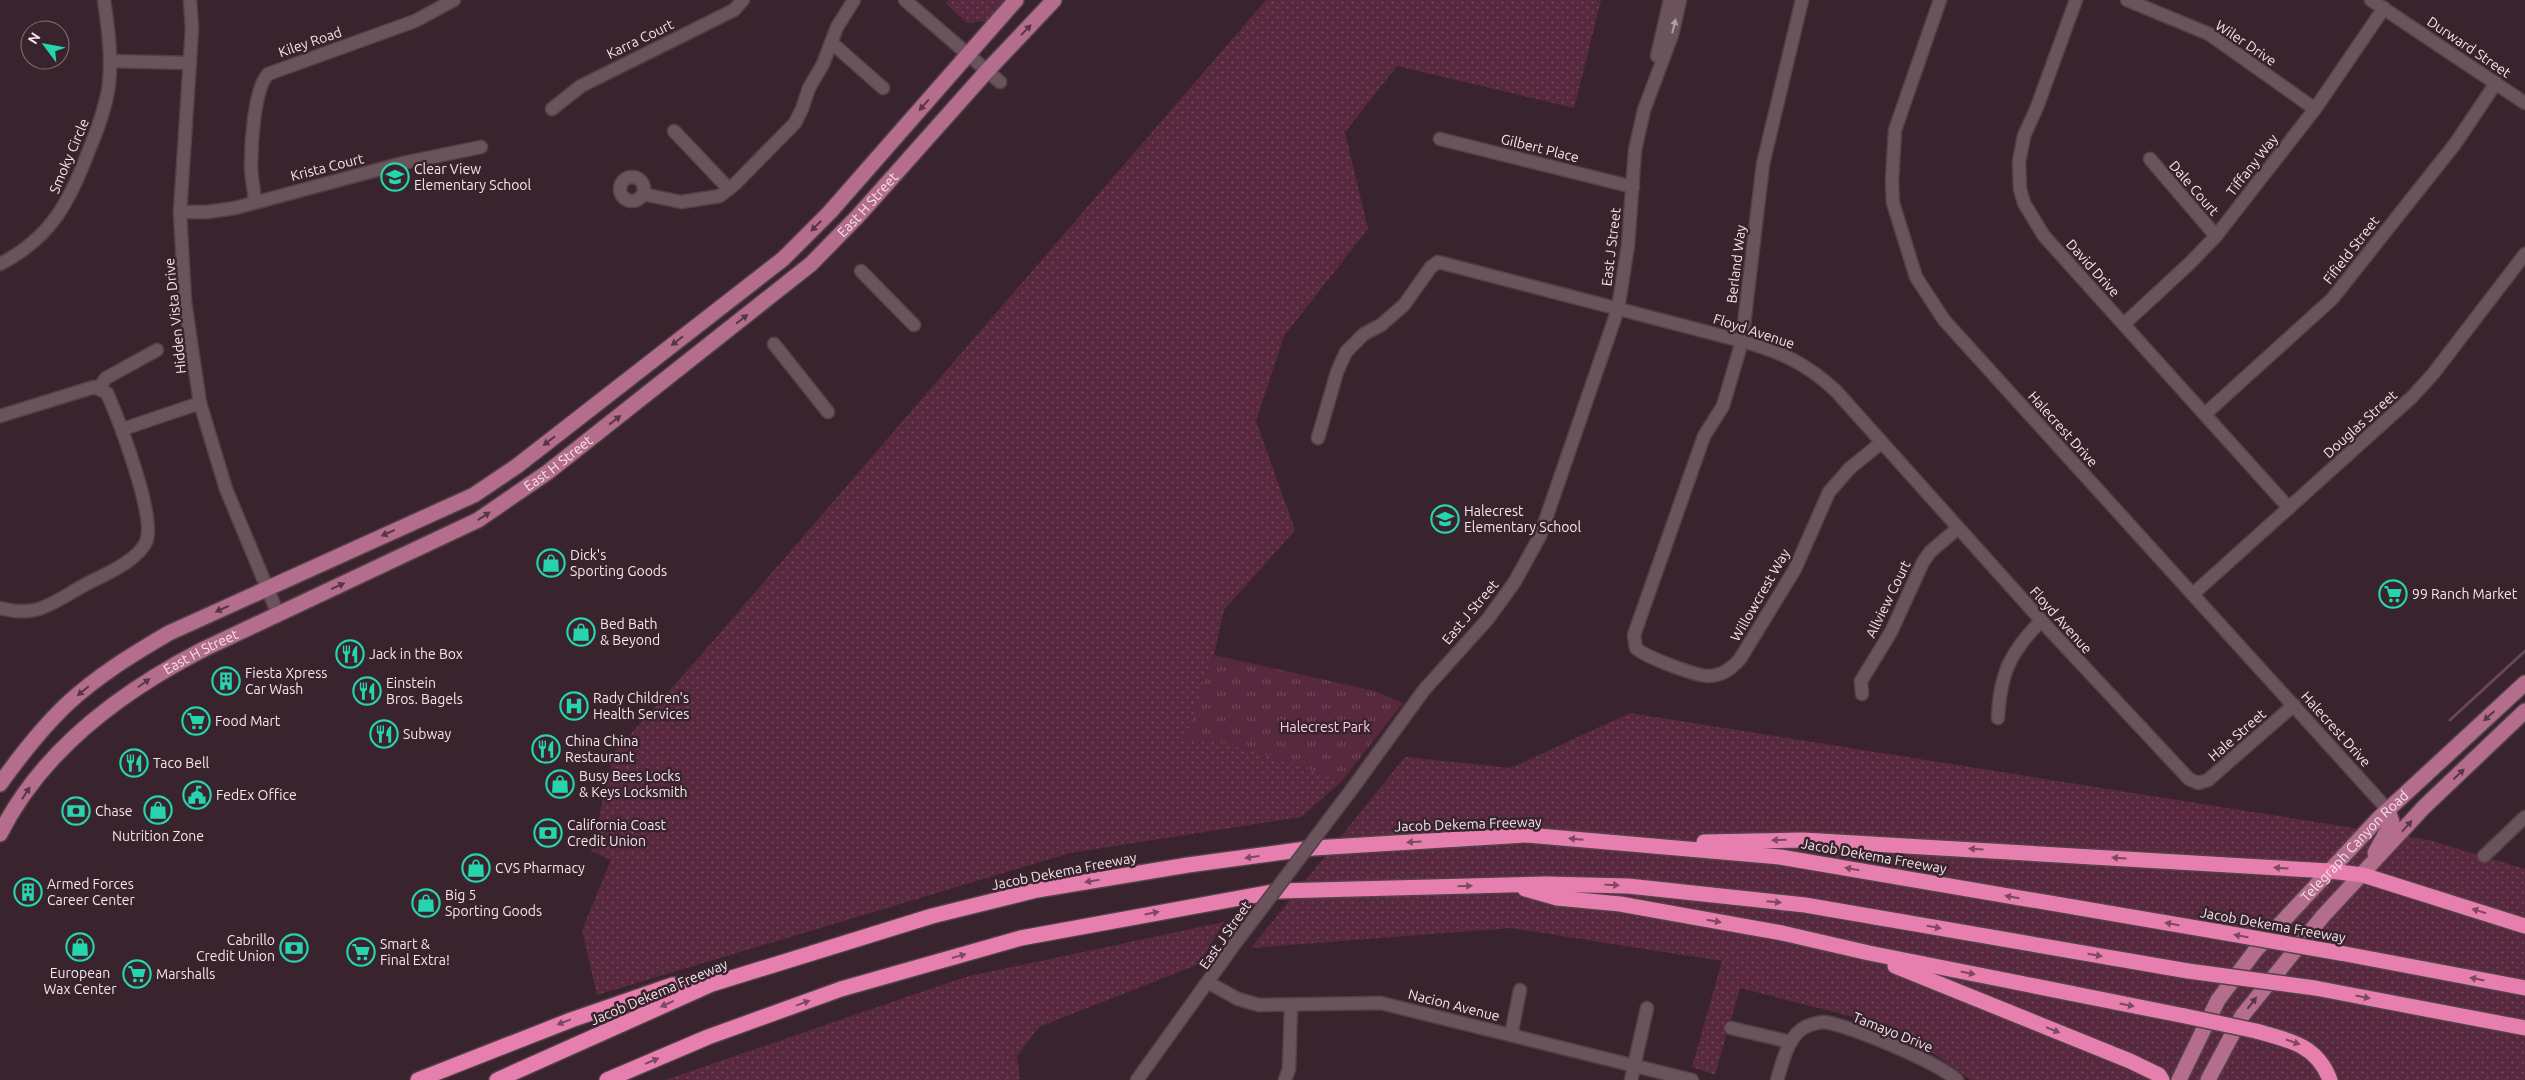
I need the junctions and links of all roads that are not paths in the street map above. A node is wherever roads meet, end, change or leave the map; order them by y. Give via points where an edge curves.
1 (104, 0) edge
2 (190, 0) edge
3 (454, 0) edge
4 (743, 0) edge
5 (854, 0) edge
6 (861, 0) edge
7 (905, 0) edge
8 (1016, 0) edge
9 (1054, 0) edge
10 (1670, 0) edge
11 (1680, 0) edge
12 (1802, 0) edge
13 (1940, 0) edge
14 (2076, 0) edge
15 (2127, 0) edge
16 (2372, 0) edge
17 (2384, 8) junction
18 (844, 14) junction
19 (832, 43) junction
20 (969, 53) junction
21 (110, 61) junction
22 (190, 63) junction
23 (987, 70) junction
24 (1000, 82) dead end
25 (1653, 83) junction
26 (2496, 83) junction
27 (883, 88) dead end
28 (2525, 103) edge
29 (552, 109) dead end
30 (2315, 109) junction
31 (674, 131) dead end
32 (1440, 139) dead end
33 (481, 147) dead end
34 (2150, 159) dead end
35 (1633, 187) junction
36 (729, 189) junction
37 (643, 194) dead end
38 (255, 201) junction
39 (180, 212) junction
40 (2216, 236) junction
41 (2525, 254) edge
42 (0, 264) edge
43 (861, 271) dead end
44 (1618, 309) junction
45 (2124, 324) junction
46 (914, 325) dead end
47 (1742, 341) junction
48 (774, 344) dead end
49 (157, 350) dead end
50 (99, 388) junction
51 (200, 403) junction
52 (828, 412) dead end
53 (2205, 414) junction
54 (0, 416) edge
55 (123, 429) junction
56 (1318, 438) dead end
57 (1881, 443) junction
58 (2289, 508) junction
59 (1958, 528) junction
60 (266, 589) junction
61 (2193, 594) junction
62 (0, 608) edge
63 (278, 614) junction
64 (2041, 620) junction
65 (1634, 635) joint
66 (2525, 683) edge
67 (1862, 694) dead end
68 (2294, 705) junction
69 (2525, 711) edge
70 (1998, 718) dead end
71 (2198, 783) joint
72 (0, 784) edge
73 (2388, 810) junction
74 (2525, 817) edge
75 (0, 834) edge
76 (1625, 844) junction
77 (2484, 856) dead end
78 (2330, 871) junction
79 (2365, 872) junction
80 (1511, 885) junction
81 (2525, 926) edge
82 (1869, 953) junction
83 (1209, 982) junction
84 (712, 984) junction
85 (2525, 988) edge
86 (1520, 990) dead end
87 (1291, 1006) junction
88 (1647, 1008) dead end
89 (1732, 1028) dead end
90 (2525, 1028) edge
91 (1511, 1035) junction
92 (1791, 1042) junction
93 (2187, 1061) junction
94 (1634, 1066) junction
95 (418, 1080) edge
96 (497, 1080) edge
97 (607, 1080) edge
98 (1137, 1080) edge
99 (1285, 1080) edge
100 (1631, 1080) edge
101 (1692, 1080) edge
102 (1777, 1080) edge
103 (1957, 1080) edge
104 (2162, 1080) edge
105 (2179, 1080) edge
106 (2188, 1080) edge
107 (2208, 1080) edge
108 (2330, 1080) edge

1 - 21 street, Smoky Circle
2 - 22 street, Hidden Vista Drive
3 - 38 street, Kiley Road via 414,21 268,74 260,86 252,150
4 - 29 street, Karra Court via 734,10 581,86
5 - 18 street
6 - 18 street
7 - 20 street
8 - 20 main road, East H Street
23 -> 9 main road, East H Street
10 - 25 street, East J Street
25 -> 11 street, East J Street via 1672,35
12 - 47 street, Berland Way via 1764,164
13 - 61 street, Halecrest Drive via 1895,130 1892,157 1893,203 1916,277 1944,320
14 - 45 street, David Drive via 2038,107 2024,136 2019,162 2020,189 2030,217 2044,236
15 - 30 street, Wiler Drive via 2209,34
16 - 17 street, Durward Street
17 - 26 street, Durward Street
17 - 30 street, Tiffany Way
18 - 19 street
19 - 27 street
19 - 36 street via 795,123
20 - 23 street
20 -> 60 main road, East H Street via 830,212 783,258 517,466 474,495
21 - 22 street
21 - 42 street, Smoky Circle via 103,114 66,203 41,236
22 - 39 street, Hidden Vista Drive
23 - 24 street
63 -> 23 main road, East H Street via 478,520 548,472 811,264 858,216
25 - 35 street, East J Street via 1635,150
26 - 28 street, Durward Street
26 - 53 street, Fifield Street via 2455,144 2332,298 2304,327
30 - 40 street, Tiffany Way
31 - 36 street
32 - 35 street, Gilbert Place
33 - 38 street, Krista Court via 403,163
34 - 40 street, Dale Court
35 - 44 street, East J Street
36 - 37 street via 720,196 681,202
38 - 39 street, Krista Court via 220,211
39 - 51 street, Hidden Vista Drive via 185,302
40 - 45 street, Tiffany Way
41 - 58 street, Douglas Street via 2412,397
43 - 46 street
44 - 47 street, Floyd Avenue
44 - 56 street, Floyd Avenue via 1438,262 1404,305 1381,325 1364,334 1346,352
44 - 83 street, East J Street, bridge via 1553,501 1534,550 1514,583 1487,620 1424,690
45 - 53 street, David Drive
47 - 57 street, Floyd Avenue via 1788,356 1815,372
47 - 65 street, Berland Way via 1723,406 1704,436
48 - 52 street
49 - 50 street via 106,378
50 - 54 street
50 - 55 street via 107,393
51 - 55 street
51 - 60 street, Hidden Vista Drive via 226,489
53 - 58 street, David Drive
55 - 62 street via 143,502 146,542 130,561 40,611
57 - 59 street, Floyd Avenue
57 - 65 street, Willowcrest Way via 1850,468 1829,492 1795,569 1731,669 1707,676 1645,657 1636,648
58 - 61 street, Douglas Street
59 - 64 street, Floyd Avenue
59 - 67 street, Allview Court via 1923,562 1891,632 1861,681
60 - 63 street, Hidden Vista Drive
60 -> 72 main road, East H Street via 169,632 100,677 66,705 28,746
61 - 68 street, Halecrest Drive
75 -> 63 main road, East H Street via 54,758 108,707 161,670
64 - 70 street via 2020,642 2012,656 2000,693
64 - 71 street, Floyd Avenue via 2179,771
66 -> 73 main road, Telegraph Canyon Road
68 - 71 street, Hale Street via 2208,780
68 - 73 street, Halecrest Drive
79 -> 69 main road, Telegraph Canyon Road via 2424,807
73 - 78 main road, Telegraph Canyon Road
73 - 79 main road via 2392,822
74 - 77 street
78 -> 76 highway via 1803,840
76 -> 84 highway, Jacob Dekema Freeway via 1527,835 1313,848 1188,865 1037,890 952,911
85 -> 76 highway, Jacob Dekema Freeway, bridge via 1780,857
78 - 79 highway
78 - 93 main road, Telegraph Canyon Road via 2255,951 2218,1000
81 -> 79 highway
107 -> 79 main road, Telegraph Canyon Road via 2242,1016 2323,916
80 -> 82 highway via 1558,898 1782,933
80 -> 90 highway, bridge via 1628,886 1805,905 2188,971 2315,988
97 -> 80 highway via 708,1037 841,989 1021,938 1278,891
82 -> 104 highway via 2130,1061 2159,1075
82 -> 108 highway, bridge via 2256,1031 2304,1046 2325,1064
83 - 87 street, Nacion Avenue via 1248,1002
83 - 98 street, East J Street
84 -> 95 highway via 672,985 571,1020
84 -> 96 highway, Jacob Dekema Freeway
86 - 91 street
87 - 91 street, Nacion Avenue via 1381,1003
87 - 99 street via 1289,1069
88 - 94 street
89 - 92 street
91 - 94 street, Nacion Avenue
92 - 102 street, Tamayo Drive
92 - 103 street, Tamayo Drive via 1805,1027 1821,1022 1834,1024 1932,1064
93 - 105 main road, Telegraph Canyon Road
93 - 106 main road
94 - 100 street
94 - 101 street, Nacion Avenue

